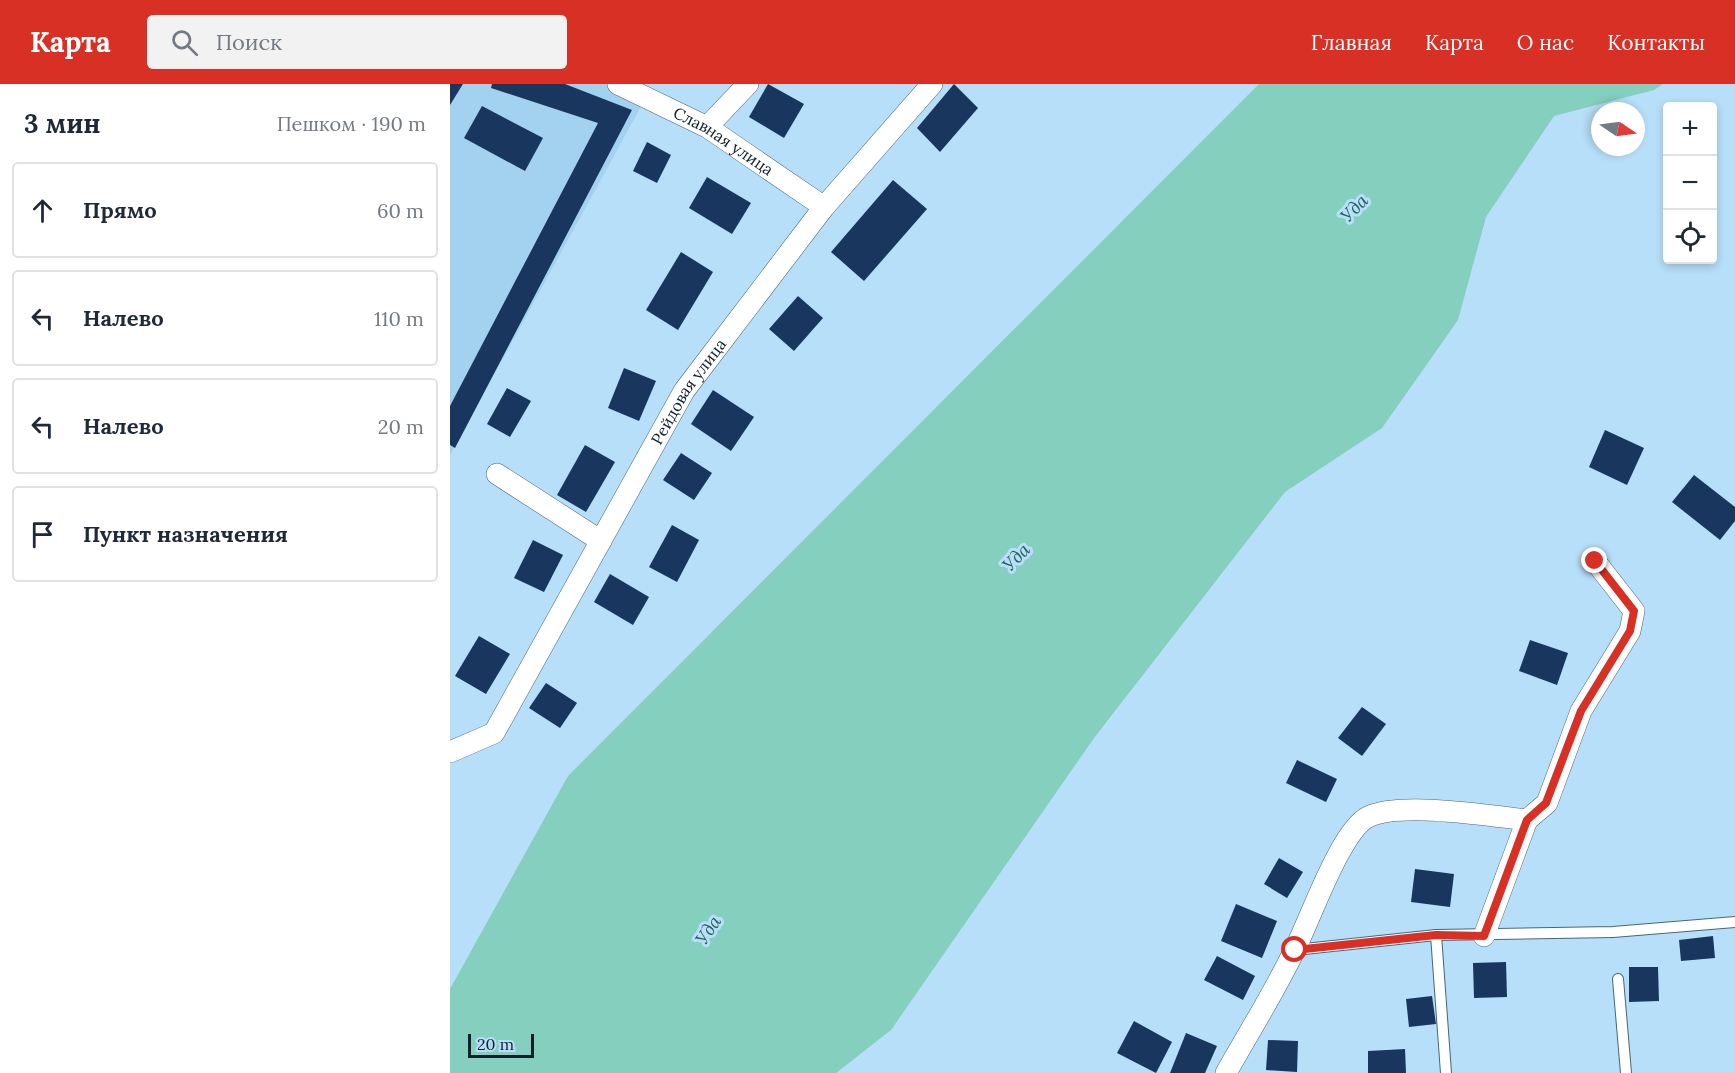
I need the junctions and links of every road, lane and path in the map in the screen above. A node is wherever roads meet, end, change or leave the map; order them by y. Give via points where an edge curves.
1 (618, 84) edge
2 (748, 84) edge
3 (932, 84) edge
4 (707, 127) junction
5 (824, 207) junction
6 (497, 474) dead end
7 (601, 541) junction
8 (1595, 561) dead end
9 (450, 752) edge
10 (1527, 820) junction
11 (1735, 922) edge
12 (1436, 935) junction
13 (1484, 936) junction
14 (1295, 950) junction
15 (1618, 979) dead end
16 (1226, 1073) edge
17 (1446, 1073) edge
18 (1626, 1073) edge

1 - 4 street, Славная улица
2 - 4 street
3 - 5 street, Рейдовая улица
4 - 5 street, Славная улица
5 - 7 street, Рейдовая улица via 684,391
6 - 7 street
7 - 9 street, Рейдовая улица via 494,733
8 - 10 street via 1634,611 1633,621 1581,711 1546,803
10 - 13 street
10 - 14 street via 1400,810 1367,817 1345,842
11 - 13 lane via 1613,932
12 - 13 lane
12 - 14 lane
12 - 17 lane
14 - 16 street
15 - 18 lane

